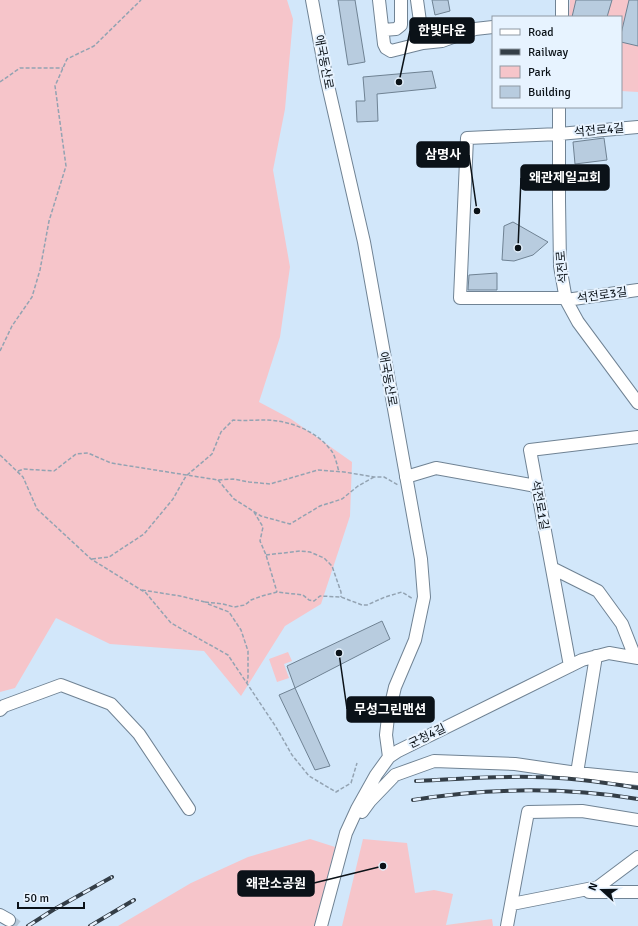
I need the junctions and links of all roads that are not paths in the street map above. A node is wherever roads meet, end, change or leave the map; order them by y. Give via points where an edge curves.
1 (312, 0) edge
2 (379, 0) edge
3 (401, 0) edge
4 (417, 0) edge
5 (562, 0) edge
6 (562, 16) edge
7 (492, 27) edge
8 (383, 30) junction
9 (423, 44) junction
10 (559, 108) edge
11 (638, 127) edge
12 (559, 134) junction
13 (638, 290) edge
14 (566, 299) junction
15 (638, 403) edge
16 (638, 437) edge
17 (407, 480) junction
18 (536, 486) junction
19 (552, 568) junction
20 (596, 656) junction
21 (637, 657) edge
22 (570, 666) junction
23 (0, 710) edge
24 (389, 757) junction
25 (577, 773) junction
26 (638, 778) edge
27 (189, 809) dead end
28 (638, 820) edge
29 (346, 834) junction
30 (638, 857) edge
31 (571, 892) junction
32 (638, 892) edge
33 (512, 904) junction
34 (321, 926) edge
35 (508, 926) edge

1 - 17 street, 애국동산로 via 327,81 364,242
2 - 8 street
3 - 8 street via 401,25 396,29
4 - 9 street
5 - 6 street
7 - 9 street via 475,29
8 - 9 street via 386,48 391,51
10 - 12 street, 석전로
11 - 12 street, 석전로4길
12 - 14 street, 석전로 via 560,266
12 - 14 street, 석전로4길 via 467,138 460,298
13 - 14 street, 석전로3길
14 - 15 street, 석전로 via 578,322
16 - 18 street, 석전로1길 via 530,450
17 - 18 street via 436,468
17 - 24 street, 애국동산로 via 421,559 424,597 415,640 395,687 388,717 386,735
18 - 19 street, 석전로1길
19 - 21 street, 군청4길 via 598,591 622,624
19 - 22 street, 석전로1길
20 - 21 street, 군청4길 via 609,653
20 - 22 street, 군청4길
20 - 25 street
22 - 24 street, 군청4길
23 - 27 street via 4,706 61,685 111,704 138,734
24 - 29 street, 군청4길 via 357,809
25 - 26 street
25 - 29 street via 515,764 434,761 395,775 370,801
28 - 33 street via 582,812 528,812
29 - 34 street, 군청4길
30 - 31 street via 598,887
31 - 32 street
31 - 33 street
33 - 35 street

